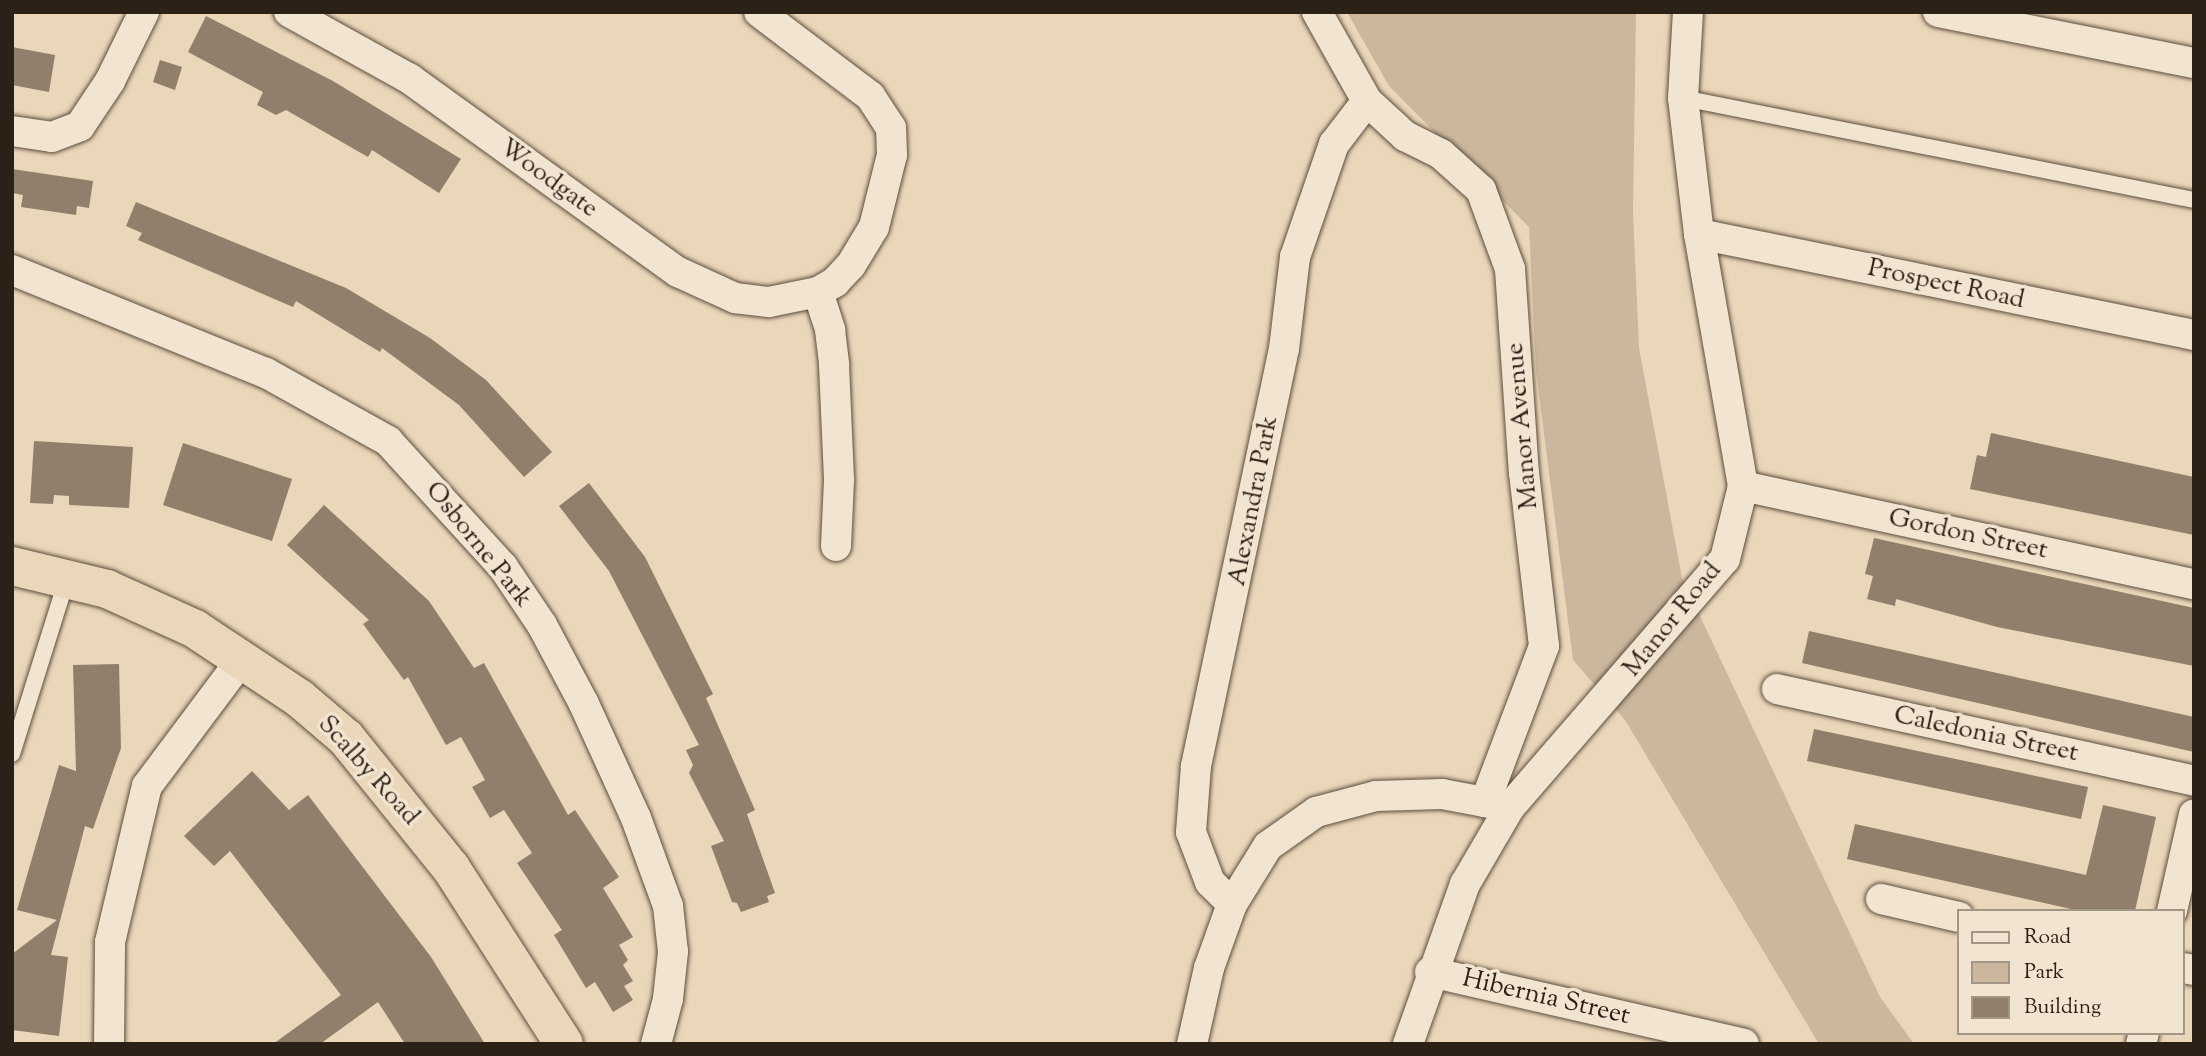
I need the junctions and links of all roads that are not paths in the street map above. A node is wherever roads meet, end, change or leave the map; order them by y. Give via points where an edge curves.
1 (144, 12) edge
2 (289, 12) edge
3 (760, 12) edge
4 (1317, 12) edge
5 (1688, 12) edge
6 (1938, 12) edge
7 (2194, 63) edge
8 (1683, 98) junction
9 (1367, 101) junction
10 (12, 131) edge
11 (2194, 200) edge
12 (1699, 234) junction
13 (12, 270) edge
14 (818, 292) junction
15 (2194, 335) edge
16 (1743, 486) junction
17 (836, 546) dead end
18 (12, 566) edge
19 (68, 578) junction
20 (2194, 584) edge
21 (242, 659) junction
22 (1777, 689) dead end
23 (12, 754) edge
24 (2194, 781) edge
25 (1497, 805) junction
26 (2194, 814) edge
27 (1881, 899) dead end
28 (1232, 904) junction
29 (2172, 909) edge
30 (1958, 917) edge
31 (1430, 972) junction
32 (109, 1044) edge
33 (564, 1044) edge
34 (656, 1044) edge
35 (1192, 1044) edge
36 (1408, 1044) edge
37 (1744, 1044) edge

1 - 10 street via 110,81 80,126 52,137
2 - 14 street, Woodgate via 410,79 678,272 752,301 786,300
3 - 14 street via 870,96 891,128 888,182 874,227 850,265
4 - 9 street, Manor Avenue
5 - 8 street, Manor Road
6 - 7 street
8 - 11 lane
8 - 12 street, Manor Road
9 - 25 street, Manor Avenue via 1405,136 1441,154 1481,190 1510,269 1524,473 1544,646
9 - 28 street, Alexandra Park via 1334,144 1295,257 1282,363 1196,766 1191,832 1210,882
12 - 15 street, Prospect Road
12 - 16 street, Manor Road
13 - 34 street, Osborne Park via 266,373 388,441 503,567 542,625 584,705 636,818 668,906 673,952 668,999
14 - 17 street via 830,330 834,365 839,480
16 - 20 street, Gordon Street
16 - 25 street, Manor Road via 1725,559 1704,588 1621,683
18 - 19 highway, Scalby Road
19 - 21 highway, Scalby Road via 152,607
19 - 23 lane
21 - 32 street via 147,786 110,942
21 - 33 highway, Scalby Road via 299,698 354,748 451,868
22 - 24 street, Caledonia Street
25 - 28 street via 1442,794 1376,796 1316,812 1268,846
25 - 31 street, Manor Road
26 - 29 street
27 - 30 street
28 - 35 street via 1209,968
31 - 36 street, Manor Road
31 - 37 street, Hibernia Street

